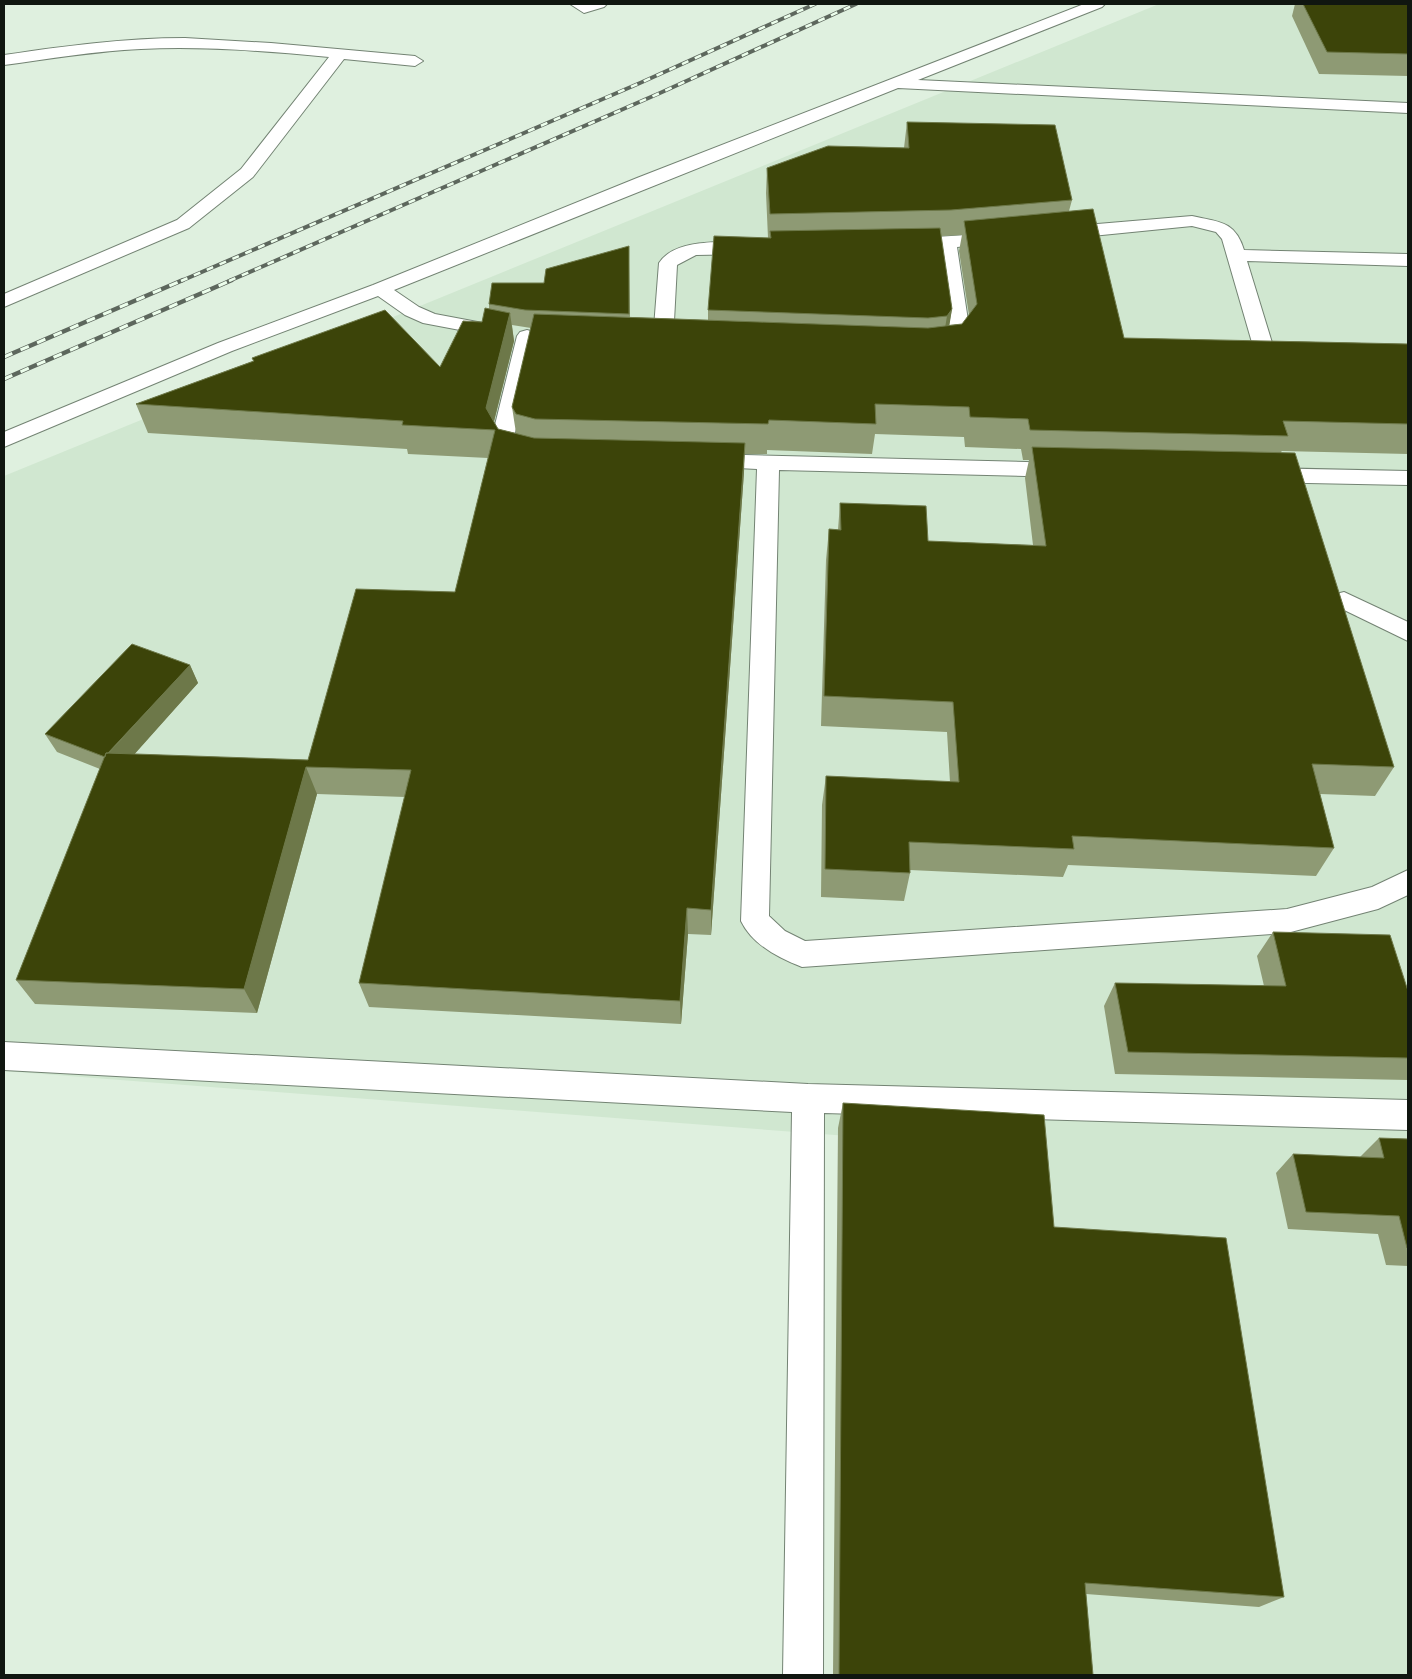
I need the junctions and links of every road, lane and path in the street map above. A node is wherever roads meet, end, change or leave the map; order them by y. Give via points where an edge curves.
1 (578, 4) edge
2 (599, 4) edge
3 (1097, 4) edge
4 (340, 53) junction
5 (4, 60) edge
6 (415, 61) dead end
7 (894, 83) junction
8 (1408, 108) edge
9 (1045, 234) edge
10 (1016, 237) edge
11 (947, 244) junction
12 (889, 245) edge
13 (772, 248) edge
14 (1236, 255) junction
15 (1408, 260) edge
16 (380, 289) junction
17 (4, 301) edge
18 (663, 340) edge
19 (1263, 346) edge
20 (924, 350) edge
21 (4, 440) edge
22 (548, 458) edge
23 (682, 461) edge
24 (768, 462) junction
25 (1083, 470) edge
26 (1241, 474) edge
27 (1408, 478) edge
28 (1344, 600) dead end
29 (1408, 632) edge
30 (1408, 882) edge
31 (4, 1056) edge
32 (808, 1098) junction
33 (1408, 1115) edge
34 (803, 1675) edge

1 - 2 street via 584,8
3 - 7 street
4 - 5 street via 183,43 80,48
4 - 6 street
4 - 17 street via 247,173 183,224
7 - 8 street
7 - 16 street
9 - 14 street via 1192,221 1222,228 1231,238
10 - 11 street
11 - 12 street
11 - 20 street via 960,334 950,348
13 - 18 street via 703,249 677,254 668,263
14 - 15 street
14 - 19 street
16 - 21 street via 225,347
16 - 22 street via 412,312 430,319 536,336 503,438 512,451
23 - 24 street
24 - 25 street
24 - 30 street via 755,921 775,940 802,954 1287,921 1378,896
26 - 27 street
28 - 29 street
31 - 32 street
32 - 33 street
32 - 34 street

